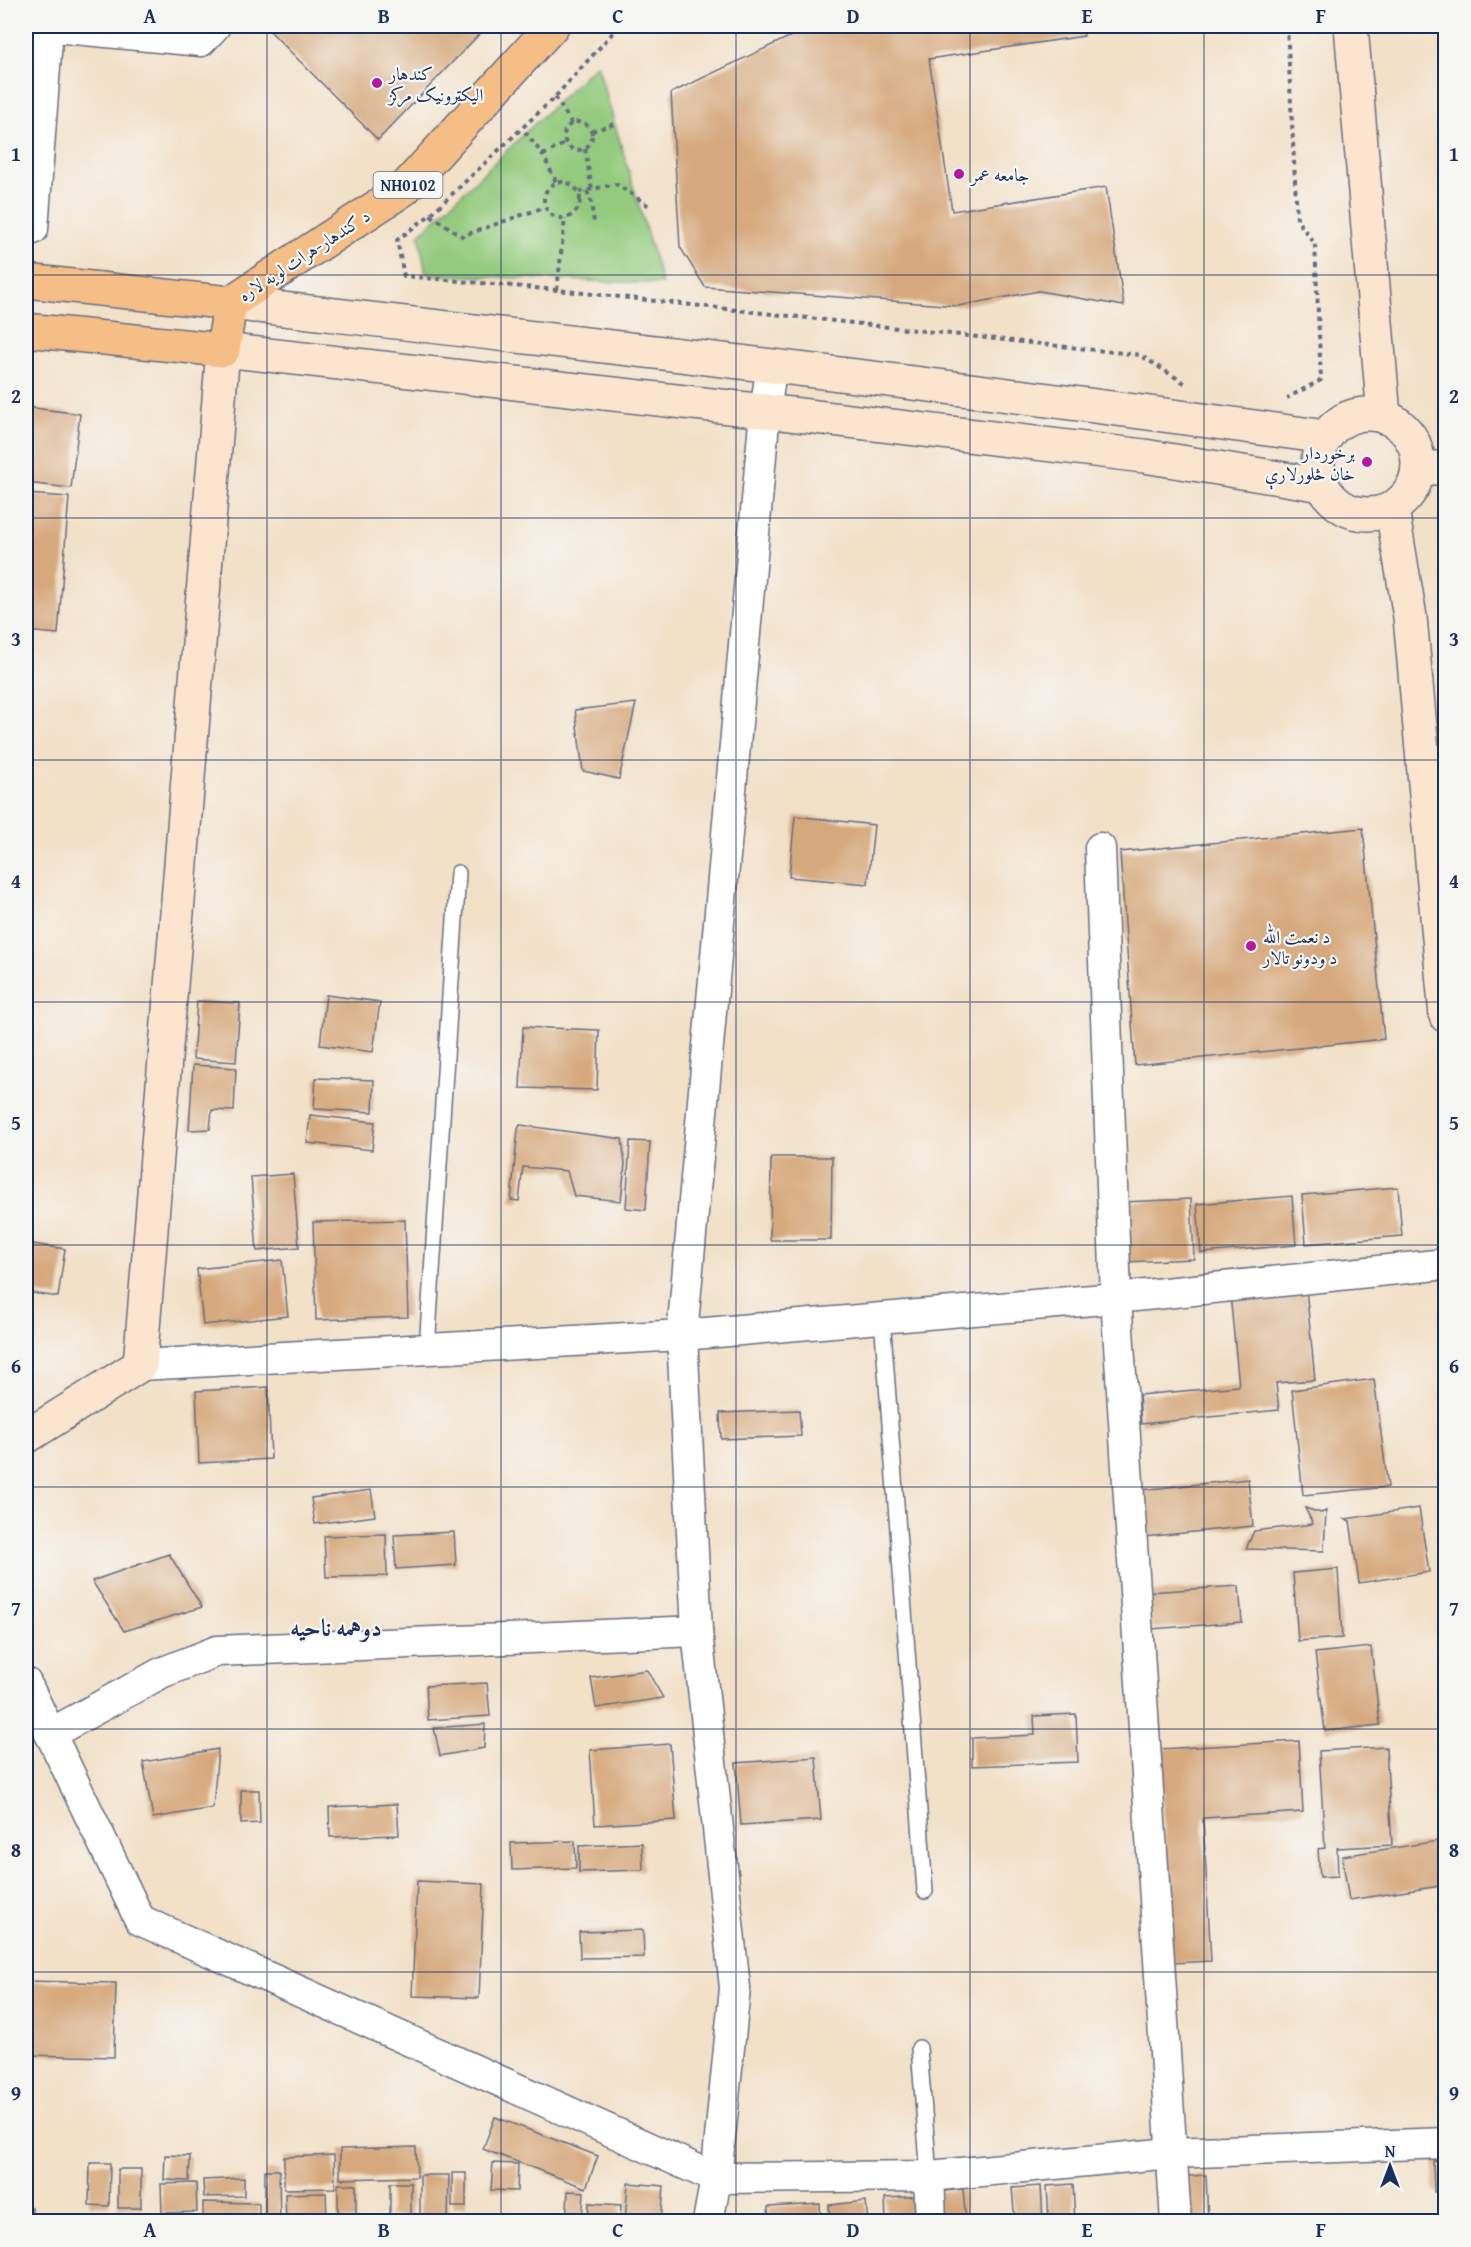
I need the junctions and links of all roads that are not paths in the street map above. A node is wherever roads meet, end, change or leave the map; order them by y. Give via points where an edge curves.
1 (43, 26) edge
2 (48, 26) edge
3 (215, 26) edge
4 (552, 26) edge
5 (1351, 26) edge
6 (33, 229) dead end
7 (26, 281) edge
8 (230, 303) junction
9 (26, 330) edge
10 (223, 350) junction
11 (772, 365) junction
12 (765, 411) junction
13 (1384, 417) junction
14 (1326, 437) junction
15 (1432, 468) edge
16 (1322, 485) junction
17 (1392, 509) junction
18 (1100, 848) dead end
19 (458, 873) dead end
20 (1446, 1016) edge
21 (1446, 1264) edge
22 (1116, 1298) junction
23 (882, 1317) junction
24 (682, 1335) junction
25 (427, 1349) junction
26 (140, 1365) junction
27 (26, 1437) edge
28 (697, 1631) junction
29 (26, 1683) edge
30 (50, 1734) junction
31 (925, 1891) dead end
32 (919, 2049) dead end
33 (1446, 2143) edge
34 (1171, 2153) junction
35 (928, 2176) junction
36 (716, 2178) junction
37 (708, 2222) edge
38 (932, 2222) edge
39 (1176, 2222) edge

1 - 2 street
2 - 3 street via 201,41
2 - 6 street
4 - 8 highway, د کندهار-هرات لويه لاره / NH0102 via 404,189
5 - 13 main road
7 - 8 highway, د کندهار-هرات لويه لاره
8 - 10 highway, د کندهار-هرات لويه لاره
8 - 11 main road
9 - 10 highway
10 - 12 main road
10 - 26 main road
11 - 12 street
11 - 14 main road
12 - 16 main road via 1144,456
12 - 24 street
13 - 14 main road via 1351,417
13 - 15 main road via 1398,424
14 - 16 main road via 1318,460
15 - 17 main road
16 - 17 main road via 1344,509 1360,514
17 - 20 main road via 1410,617
18 - 22 street
19 - 25 lane
21 - 22 street
22 - 23 street
22 - 34 street
23 - 24 street
23 - 31 lane
24 - 25 street
24 - 28 street
25 - 26 street
26 - 27 main road
28 - 30 street via 218,1652 161,1673
28 - 36 street via 735,1988
29 - 30 street
30 - 36 street via 140,1920
32 - 35 lane
33 - 34 street
34 - 35 street
34 - 39 street
35 - 36 street
35 - 38 street
36 - 37 street

